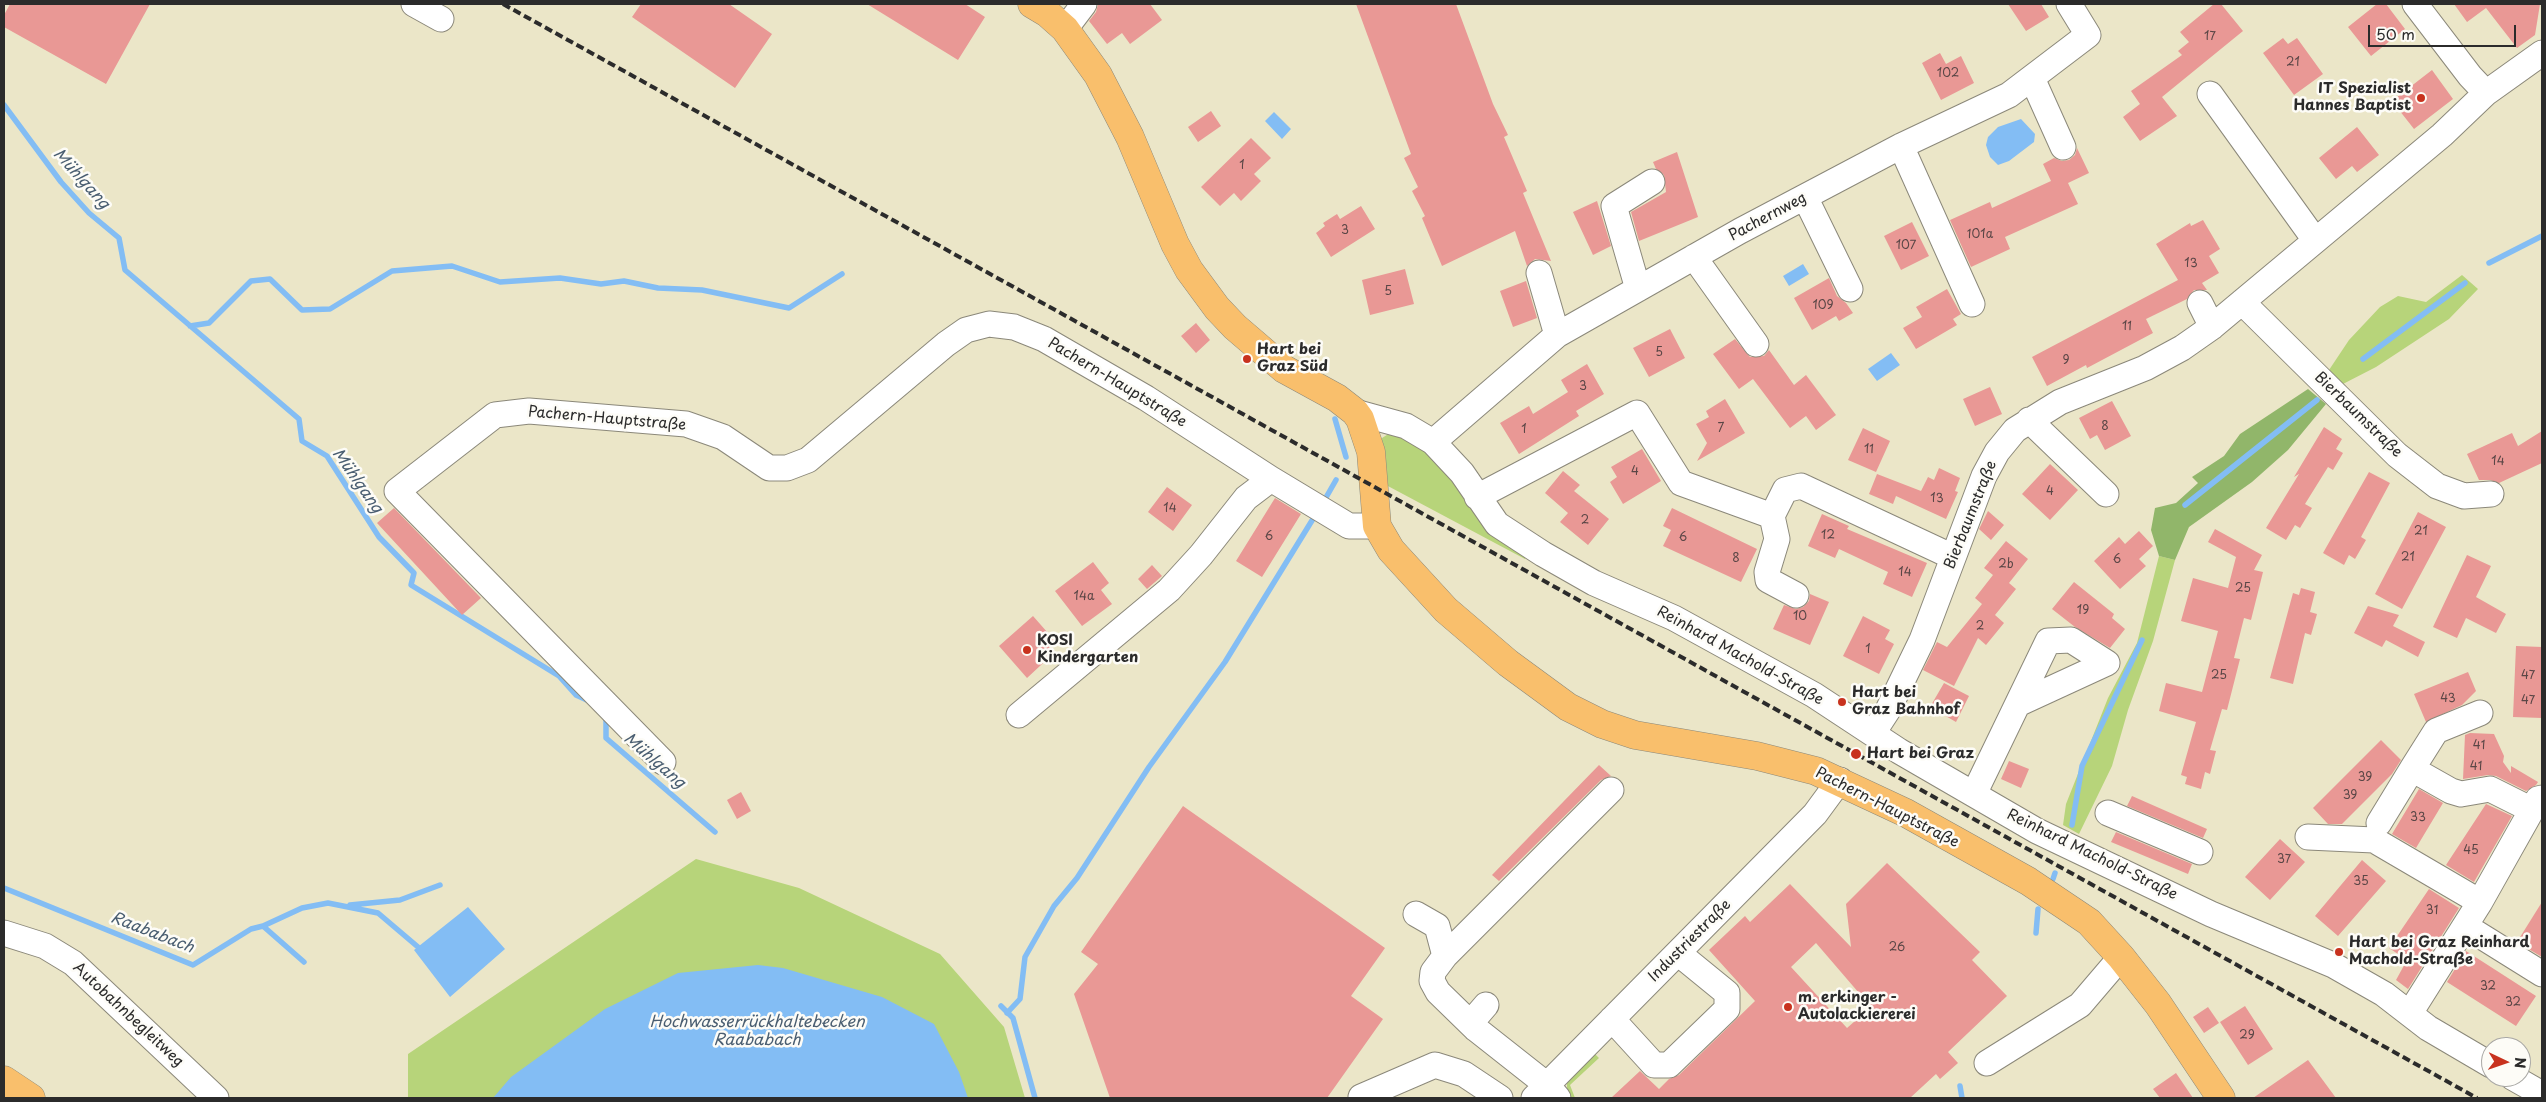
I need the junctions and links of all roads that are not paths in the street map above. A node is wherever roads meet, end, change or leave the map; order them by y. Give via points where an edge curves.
1 (414, 4) edge
2 (1032, 4) edge
3 (1084, 4) edge
4 (2069, 4) edge
5 (2415, 4) edge
6 (441, 19) dead end
7 (1065, 30) junction
8 (2542, 53) edge
9 (2032, 78) junction
10 (2486, 93) junction
11 (2210, 94) dead end
12 (1901, 146) junction
13 (2063, 147) dead end
14 (1652, 182) dead end
15 (1805, 197) junction
16 (2315, 240) junction
17 (1694, 257) junction
18 (1539, 273) dead end
19 (1638, 289) junction
20 (1850, 289) dead end
21 (2200, 302) dead end
22 (2242, 302) junction
23 (1972, 304) dead end
24 (2212, 327) junction
25 (1557, 335) junction
26 (1756, 344) dead end
27 (1355, 412) junction
28 (2029, 420) junction
29 (1433, 442) junction
30 (1271, 479) junction
31 (2106, 494) dead end
32 (2491, 494) dead end
33 (1477, 497) junction
34 (1772, 516) junction
35 (1378, 526) junction
36 (1953, 557) junction
37 (1796, 595) dead end
38 (2018, 704) dead end
39 (2480, 713) dead end
40 (1019, 715) dead end
41 (1873, 733) junction
42 (663, 762) dead end
43 (2412, 769) junction
44 (1840, 780) junction
45 (1611, 790) dead end
46 (1974, 794) junction
47 (2537, 804) edge
48 (2108, 813) dead end
49 (2379, 823) dead end
50 (2308, 837) dead end
51 (2200, 852) dead end
52 (2480, 902) junction
53 (1416, 914) dead end
54 (2465, 926) junction
55 (4, 933) edge
56 (1678, 953) junction
57 (1445, 956) junction
58 (2121, 956) junction
59 (2542, 974) edge
60 (1486, 1004) dead end
61 (2410, 1013) junction
62 (1612, 1019) junction
63 (1476, 1029) junction
64 (2481, 1059) edge
65 (1988, 1063) dead end
66 (4, 1080) edge
67 (2530, 1087) edge
68 (2542, 1094) edge
69 (1546, 1095) edge
70 (31, 1098) edge
71 (216, 1098) edge
72 (1361, 1098) edge
73 (1500, 1098) edge
74 (2220, 1098) edge

1 - 6 street
2 - 7 main road, Pachern-Hauptstraße
3 - 7 street
4 - 9 street, Pachernweg via 2088,35
5 - 10 street
7 - 27 main road, Pachern-Hauptstraße via 1098,75 1130,137 1175,244 1189,270 1217,308 1284,369 1337,398
8 - 10 street, Bierbaumstraße
9 - 12 street, Pachernweg via 2009,95
9 - 13 street
10 - 16 street, Bierbaumstraße via 2442,135
11 - 16 street
12 - 15 street, Pachernweg
12 - 23 street
14 - 19 street via 1614,206
15 - 17 street, Pachernweg
15 - 20 street
16 - 22 street, Bierbaumstraße
17 - 19 street, Pachernweg
17 - 26 street
18 - 25 street
19 - 25 street, Pachernweg
21 - 24 street
22 - 24 street, Bierbaumstraße
22 - 32 street, Bierbaumstraße via 2403,460 2437,486 2464,496
24 - 28 street, Bierbaumstraße via 2145,368 2060,402
25 - 29 street, Pachernweg
27 - 29 street, Reinhard Machold-Straße via 1406,426
27 - 35 main road, Pachern-Hauptstraße via 1365,430 1371,452
28 - 31 street
28 - 36 street, Bierbaumstraße via 2015,430 1997,452 1984,476
29 - 33 street, Reinhard Machold-Straße via 1462,474
30 - 35 street, Pachern-Hauptstraße via 1349,526
30 - 40 street via 1246,498 1202,555 1169,590
30 - 42 street, Pachern-Hauptstraße via 1091,365 1044,339 1014,327 995,324 966,330 808,460 787,468 769,468 723,437 686,424 530,411 495,415 397,491
33 - 34 street via 1637,413 1681,483
33 - 41 street, Reinhard Machold-Straße via 1497,524 1543,554 1594,583 1674,618 1814,695
34 - 36 street via 1785,490 1801,486
34 - 37 street via 1776,539 1767,572 1768,580
35 - 44 main road, Pachern-Hauptstraße via 1391,550 1446,610 1508,663 1568,706 1602,724 1635,735 1791,763
36 - 41 street, Bierbaumstraße via 1922,640 1888,710
38 - 46 street
39 - 43 street via 2436,731
41 - 46 street, Reinhard Machold-Straße
43 - 47 street via 2451,791 2462,794 2490,789
43 - 49 street
44 - 56 street, Industriestraße via 1815,814
44 - 58 main road, Pachern-Hauptstraße via 2028,881 2089,922
45 - 57 street
46 - 61 street, Reinhard Machold-Straße via 2037,831 2107,865 2211,914 2333,965
47 - 52 street
48 - 51 street
50 - 52 street via 2374,840
52 - 54 street
53 - 57 street via 1436,926
54 - 59 street
54 - 61 street
55 - 71 street, Autobahnbegleitweg via 45,946 74,963
56 - 62 street, Industriestraße
56 - 62 street via 1727,993 1726,1009 1669,1064 1654,1065
57 - 63 street via 1432,980 1438,992
58 - 65 street via 2080,1005
58 - 74 main road, Pachern-Hauptstraße via 2158,1004
60 - 63 street via 1474,1019
61 - 64 street, Reinhard Machold-Straße via 2428,1028
62 - 69 street, Industriestraße
63 - 69 street
66 - 70 main road
67 - 68 street
72 - 73 street via 1434,1065 1464,1074

